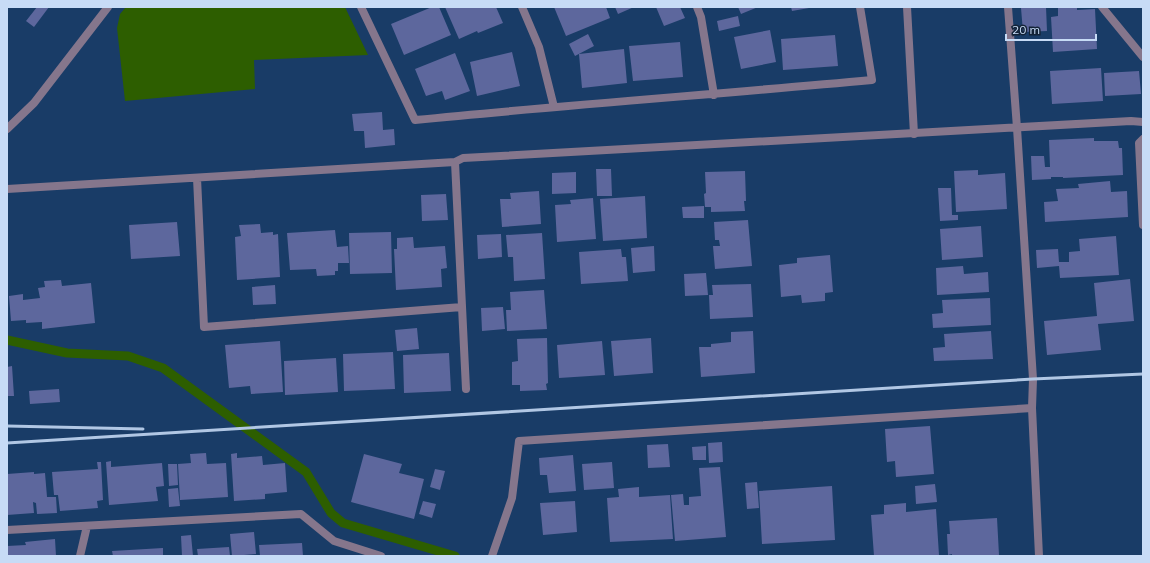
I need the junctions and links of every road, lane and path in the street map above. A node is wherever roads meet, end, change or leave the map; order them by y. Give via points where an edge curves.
1 (108, 7) edge
2 (361, 7) edge
3 (522, 7) edge
4 (697, 7) edge
5 (860, 7) edge
6 (907, 7) edge
7 (1008, 7) edge
8 (1102, 7) edge
9 (1143, 57) edge
10 (714, 95) junction
11 (554, 106) junction
12 (1143, 122) edge
13 (1017, 128) junction
14 (7, 129) edge
15 (914, 134) junction
16 (1143, 140) edge
17 (454, 162) junction
18 (197, 178) junction
19 (7, 189) edge
20 (1143, 225) edge
21 (462, 307) junction
22 (466, 389) dead end
23 (1032, 408) junction
24 (87, 526) junction
25 (7, 530) edge
26 (80, 556) edge
27 (381, 556) edge
28 (492, 556) edge
29 (1039, 556) edge

1 - 14 street via 34,103
2 - 11 street via 414,120
3 - 11 street via 539,47
4 - 10 street via 702,17
5 - 10 street via 872,80
6 - 15 street
7 - 13 street
8 - 9 street
10 - 11 street
12 - 13 street
13 - 15 street
13 - 23 street via 1033,379
15 - 17 street via 463,158
16 - 20 street via 1139,143
17 - 18 street
17 - 21 street
18 - 19 street
18 - 21 street via 204,327
21 - 22 street
23 - 28 street via 519,441 512,498
23 - 29 street
24 - 25 street
24 - 26 street
24 - 27 street via 301,514 334,541

